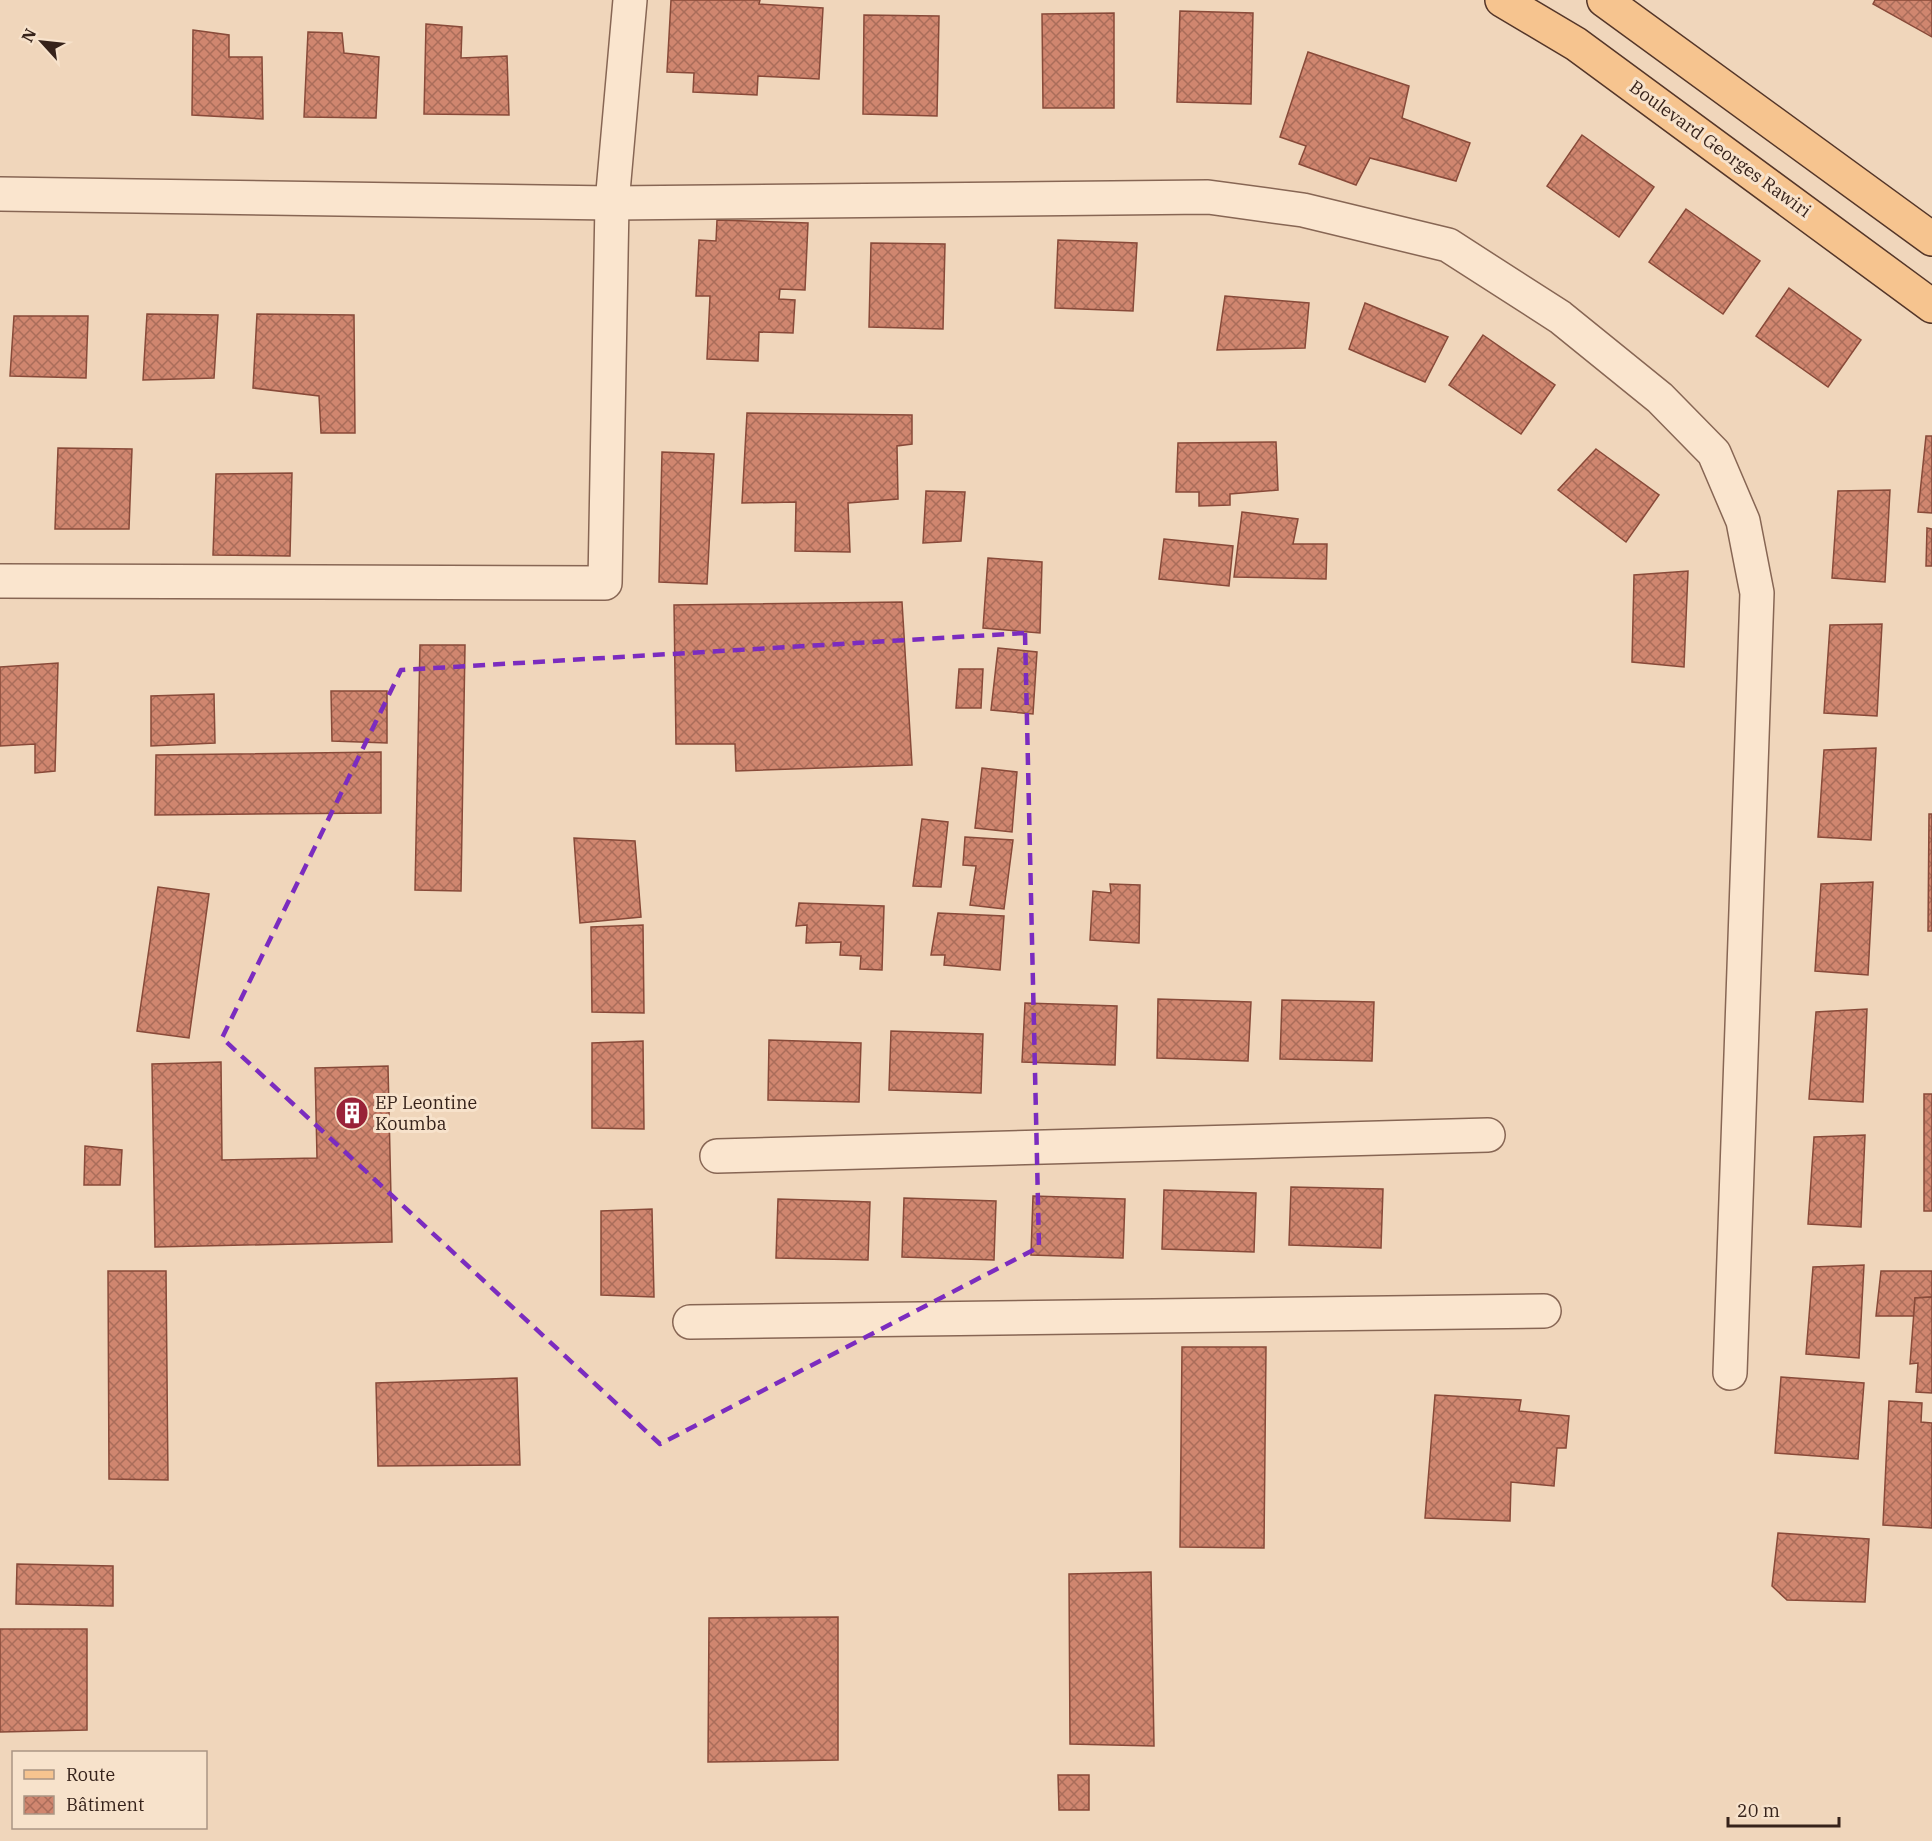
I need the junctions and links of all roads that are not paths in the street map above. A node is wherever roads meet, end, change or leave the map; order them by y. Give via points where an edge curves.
1 (630, 0) edge
2 (1502, 0) edge
3 (1604, 0) edge
4 (0, 194) edge
5 (612, 203) junction
6 (1932, 239) edge
7 (1932, 306) edge
8 (0, 580) edge
9 (1488, 1135) dead end
10 (717, 1156) dead end
11 (1544, 1311) dead end
12 (690, 1322) dead end
13 (1730, 1373) dead end

1 - 5 street
2 - 7 main road, Boulevard Georges Rawiri via 1584,50
3 - 6 main road
4 - 5 street
5 - 8 street via 605,583
5 - 13 street via 1208,196 1348,220 1448,245 1560,317 1660,398 1714,453 1743,520 1757,592
9 - 10 street
11 - 12 street

